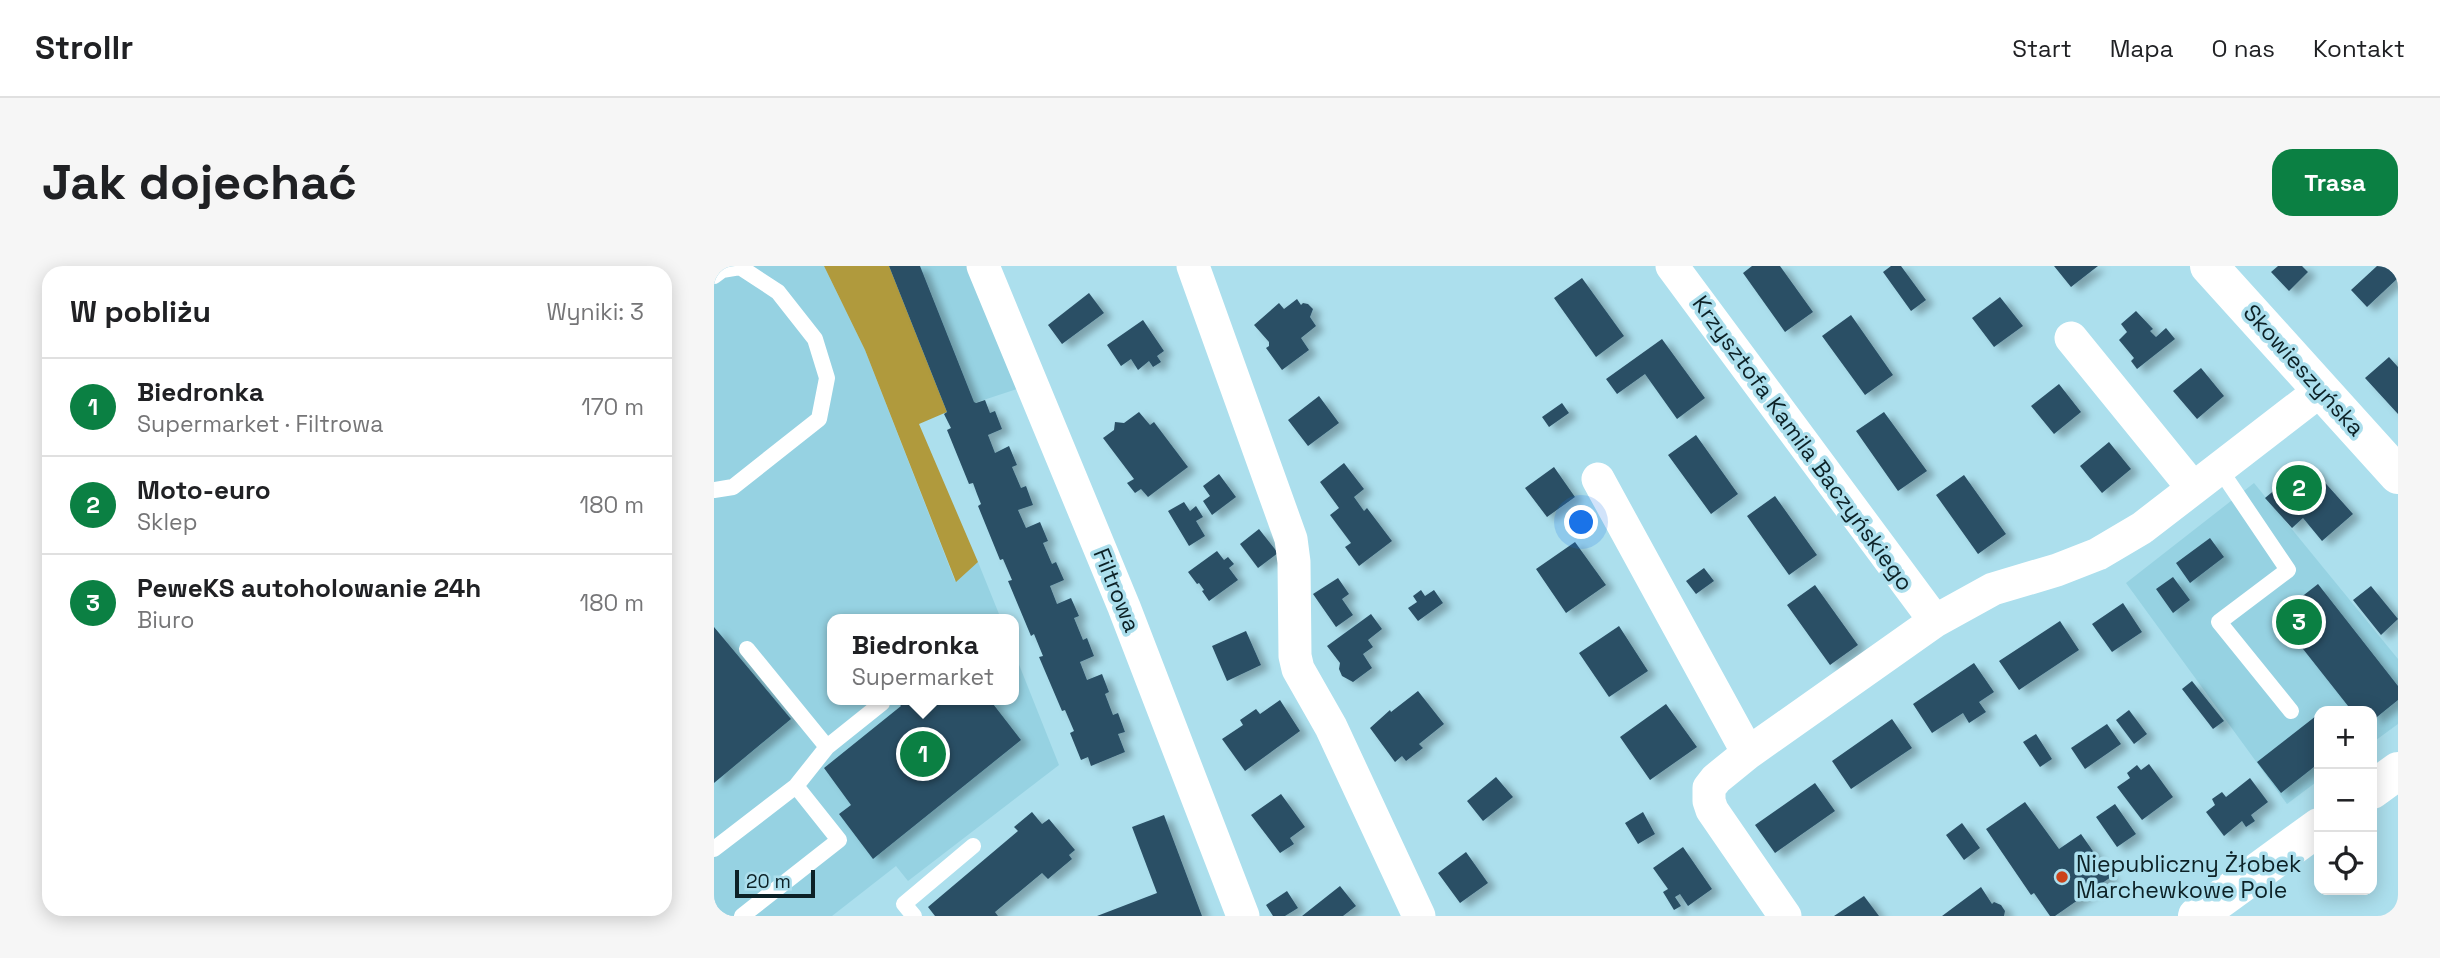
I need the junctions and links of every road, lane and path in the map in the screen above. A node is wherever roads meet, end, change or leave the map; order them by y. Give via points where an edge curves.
1 (983, 266) edge
2 (1194, 266) edge
3 (1672, 266) edge
4 (2209, 266) edge
5 (714, 276) edge
6 (2071, 338) dead end
7 (2321, 390) junction
8 (2398, 475) edge
9 (2206, 478) junction
10 (1598, 479) dead end
11 (714, 490) edge
12 (1935, 621) junction
13 (747, 649) dead end
14 (880, 705) edge
15 (2291, 711) dead end
16 (827, 747) junction
17 (1748, 753) junction
18 (2398, 771) edge
19 (796, 786) junction
20 (2377, 786) edge
21 (2314, 831) edge
22 (973, 846) dead end
23 (714, 849) edge
24 (742, 916) edge
25 (914, 916) edge
26 (1243, 916) edge
27 (1419, 916) edge
28 (1785, 916) edge
29 (2197, 916) edge

1 - 26 street, Filtrowa via 1124,607
2 - 27 street via 1291,539 1298,669 1331,727
3 - 12 street, Krzysztofa Kamila Baczyńskiego
4 - 7 street, Skowieszyńska
5 - 11 lane via 740,267 778,292 815,339 827,378 818,419 733,487
6 - 9 street
7 - 8 street, Skowieszyńska
7 - 9 street
9 - 12 street via 2142,528 2098,554 1993,589
9 - 15 lane via 2288,570 2219,622
10 - 17 street
12 - 17 street
13 - 16 lane
14 - 16 lane
16 - 19 lane
17 - 28 street via 1716,779 1709,788 1709,801
18 - 20 street
19 - 23 lane
19 - 24 lane via 839,840
21 - 29 street
22 - 25 lane via 904,904

